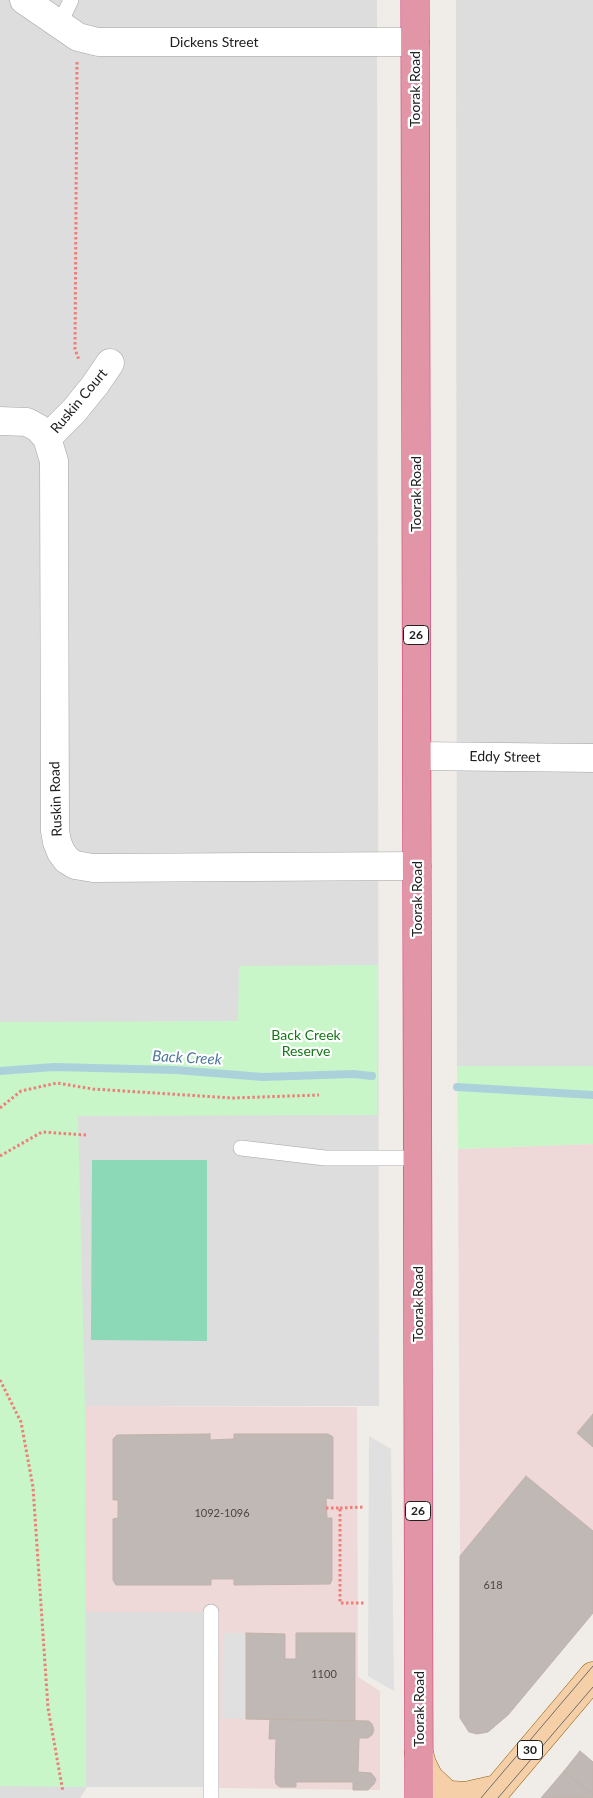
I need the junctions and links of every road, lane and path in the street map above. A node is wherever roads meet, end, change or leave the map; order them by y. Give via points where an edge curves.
1 (24, 0) edge
2 (71, 0) edge
3 (415, 0) edge
4 (69, 31) junction
5 (415, 42) junction
6 (110, 363) dead end
7 (95, 385) junction
8 (0, 421) edge
9 (47, 438) junction
10 (416, 756) junction
11 (593, 758) edge
12 (417, 866) junction
13 (320, 1094) dead end
14 (0, 1108) edge
15 (86, 1135) dead end
16 (241, 1148) dead end
17 (0, 1156) edge
18 (418, 1158) junction
19 (0, 1380) edge
20 (364, 1507) dead end
21 (326, 1508) dead end
22 (340, 1508) junction
23 (364, 1603) dead end
24 (211, 1612) dead end
25 (593, 1676) edge
26 (419, 1753) junction
27 (63, 1792) dead end
28 (493, 1794) edge
29 (211, 1798) edge
30 (419, 1798) edge

1 - 4 street, Dickens Street
2 - 4 lane
3 - 5 highway, Toorak Road / 26
4 - 5 street, Dickens Street via 88,40 112,42
4 - 7 path via 76,67 75,349
5 - 10 highway, Toorak Road / 26
6 - 7 street, Ruskin Court
7 - 9 street, Ruskin Court
8 - 9 street via 28,422
9 - 12 street, Ruskin Road via 54,461 55,831 67,860 93,868
10 - 11 street, Eddy Street
10 - 12 highway, Toorak Road / 26
12 - 18 highway, Toorak Road / 26
13 - 14 path via 232,1098 93,1089 57,1083 22,1091
15 - 17 path via 42,1132
16 - 18 lane via 325,1158
18 - 26 highway, Toorak Road / 26
19 - 27 path via 21,1422 33,1487 48,1708
20 - 22 path
21 - 22 path
22 - 23 path via 340,1603
24 - 29 lane
25 - 28 main road, 30
26 - 28 main road via 429,1778 445,1793 466,1796
26 - 30 highway, Toorak Road / 26

